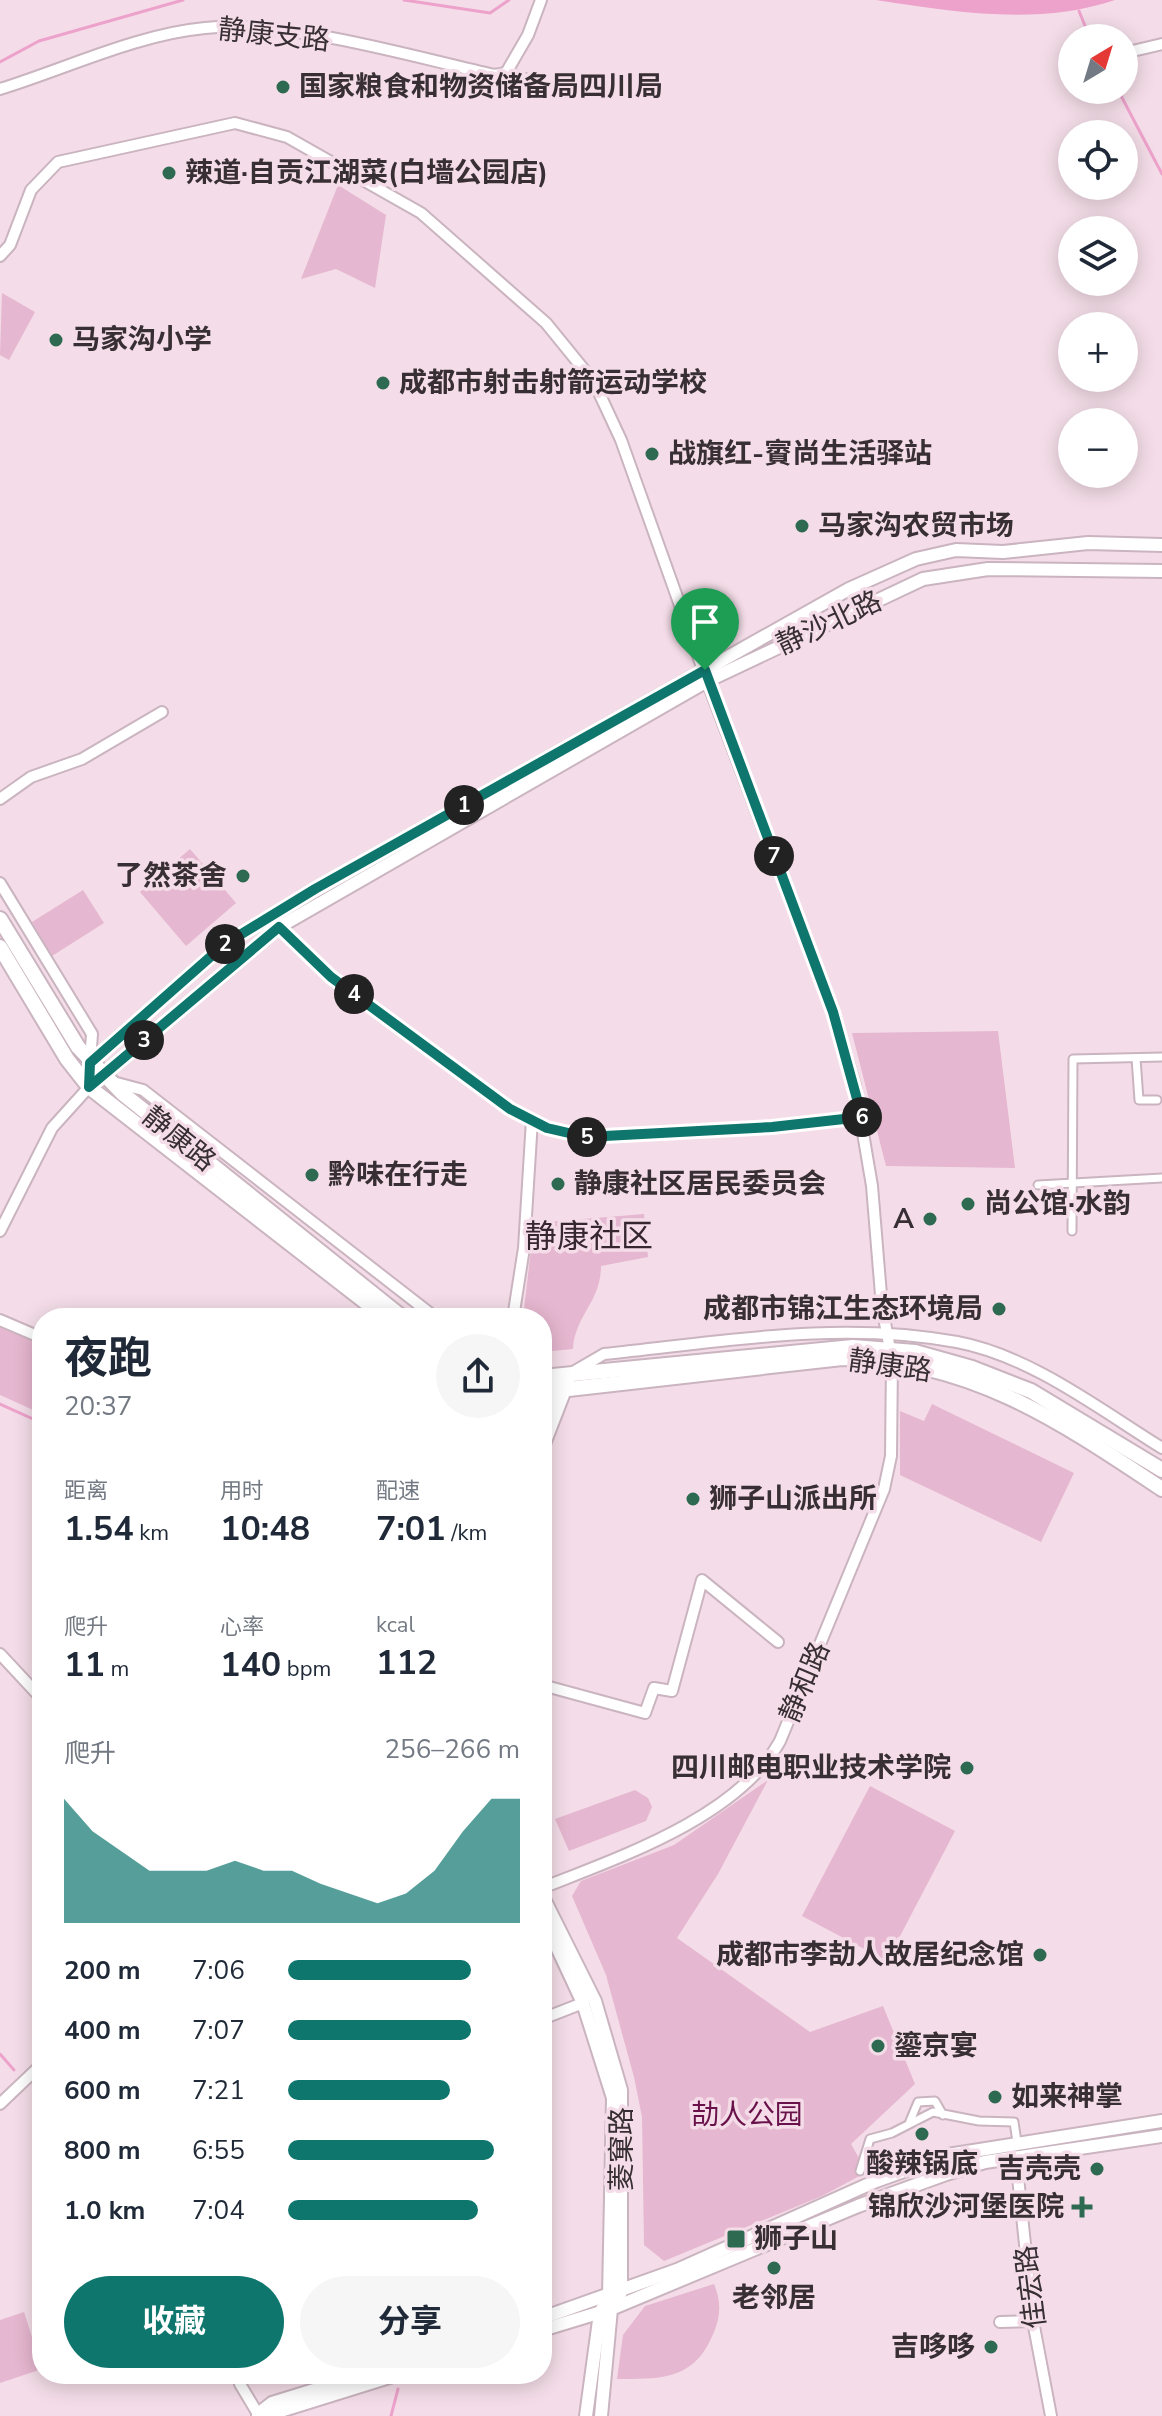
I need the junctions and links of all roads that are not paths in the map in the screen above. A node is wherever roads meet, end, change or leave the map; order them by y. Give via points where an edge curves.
1 (541, 0) edge
2 (1162, 44) edge
3 (1138, 50) edge
4 (506, 73) junction
5 (531, 81) dead end
6 (0, 89) edge
7 (0, 256) edge
8 (1162, 545) edge
9 (1162, 571) edge
10 (706, 676) junction
11 (162, 712) dead end
12 (0, 799) edge
13 (0, 883) edge
14 (0, 919) edge
15 (274, 923) junction
16 (0, 947) edge
17 (1162, 1057) edge
18 (1136, 1058) junction
19 (90, 1063) junction
20 (106, 1078) junction
21 (89, 1087) junction
22 (1157, 1100) dead end
23 (862, 1117) junction
24 (532, 1120) junction
25 (1162, 1178) edge
26 (1071, 1183) junction
27 (1038, 1185) dead end
28 (0, 1231) edge
29 (1072, 1231) dead end
30 (373, 1308) edge
31 (391, 1308) edge
32 (423, 1308) edge
33 (515, 1308) edge
34 (0, 1320) edge
35 (32, 1334) edge
36 (889, 1348) junction
37 (560, 1383) edge
38 (552, 1402) edge
39 (552, 1412) edge
40 (1162, 1448) edge
41 (1162, 1470) edge
42 (1162, 1489) edge
43 (778, 1642) dead end
44 (0, 1654) edge
45 (32, 1688) edge
46 (552, 1688) edge
47 (552, 1884) edge
48 (552, 1915) edge
49 (552, 1936) edge
50 (583, 2003) junction
51 (552, 2015) edge
52 (32, 2074) edge
53 (0, 2104) edge
54 (943, 2115) junction
55 (910, 2121) junction
56 (1162, 2121) edge
57 (1162, 2136) edge
58 (1017, 2142) junction
59 (1016, 2158) junction
60 (860, 2171) dead end
61 (610, 2302) junction
62 (552, 2316) edge
63 (1033, 2321) junction
64 (1000, 2322) dead end
65 (552, 2326) edge
66 (240, 2384) dead end
67 (334, 2384) edge
68 (367, 2384) edge
69 (258, 2414) edge
70 (586, 2416) edge
71 (601, 2416) edge
72 (1051, 2416) edge

1 - 4 street
2 - 3 street
4 - 5 street, 静康支路
4 - 6 street, 静康支路 via 249,27 206,28 162,35
7 - 10 street, 静和路 via 10,245 31,190 58,162 235,123 287,137 421,213 546,323 594,382 621,440
8 - 10 street, 静沙北路 via 956,550 916,559 849,589
9 - 10 street, 静沙北路 via 988,569 923,579
10 - 15 street, 静沙北路 via 315,889
10 - 23 street, 静和路 via 833,1012
11 - 12 street via 82,759 31,777
13 - 19 street via 92,1034
14 - 19 main road, 静康路
15 - 19 street, 静沙北路 via 225,944
15 - 20 street, 静沙北路
15 - 24 street via 331,977
16 - 21 main road, 静康路
17 - 18 street
18 - 22 street via 1139,1100
18 - 26 street via 1073,1059
19 - 20 main road, 静康路
19 - 21 street
20 - 21 street, 静沙北路
20 - 31 main road, 静康路
20 - 32 street via 143,1090
21 - 28 street via 52,1128
21 - 30 main road, 静康路
23 - 24 street via 586,1137
23 - 36 street, 静和路
24 - 33 street
25 - 26 street
26 - 27 street
26 - 29 street
34 - 35 street
36 - 37 main road, 静康路 via 842,1358
36 - 37 street via 835,1330 604,1354
36 - 40 street via 958,1342 1005,1358
36 - 41 main road, 静康路 via 972,1368 1031,1391
36 - 42 main road, 静康路 via 1022,1401
36 - 47 street, 静和路 via 891,1456 884,1489 768,1762 754,1778 661,1840
37 - 38 street
37 - 39 street
43 - 46 street via 702,1580 672,1691 654,1688 645,1713
44 - 45 street
48 - 61 street, 菱窠路 via 595,2001 621,2090
49 - 50 street, 菱窠路
50 - 51 street
50 - 61 street, 菱窠路 via 613,2098
52 - 53 street
54 - 55 street via 933,2112
54 - 55 street via 935,2101 918,2102
54 - 58 street via 1014,2122
55 - 60 street via 870,2139
56 - 58 street
57 - 59 street
58 - 61 street via 910,2167
59 - 61 street via 985,2162 858,2206
59 - 63 street, 佳宏路
61 - 62 street
61 - 65 street
61 - 70 street, 菱窠路
61 - 71 street, 菱窠路
63 - 64 street
63 - 72 street, 佳宏路
66 - 69 street
67 - 69 street via 272,2403
68 - 69 street

